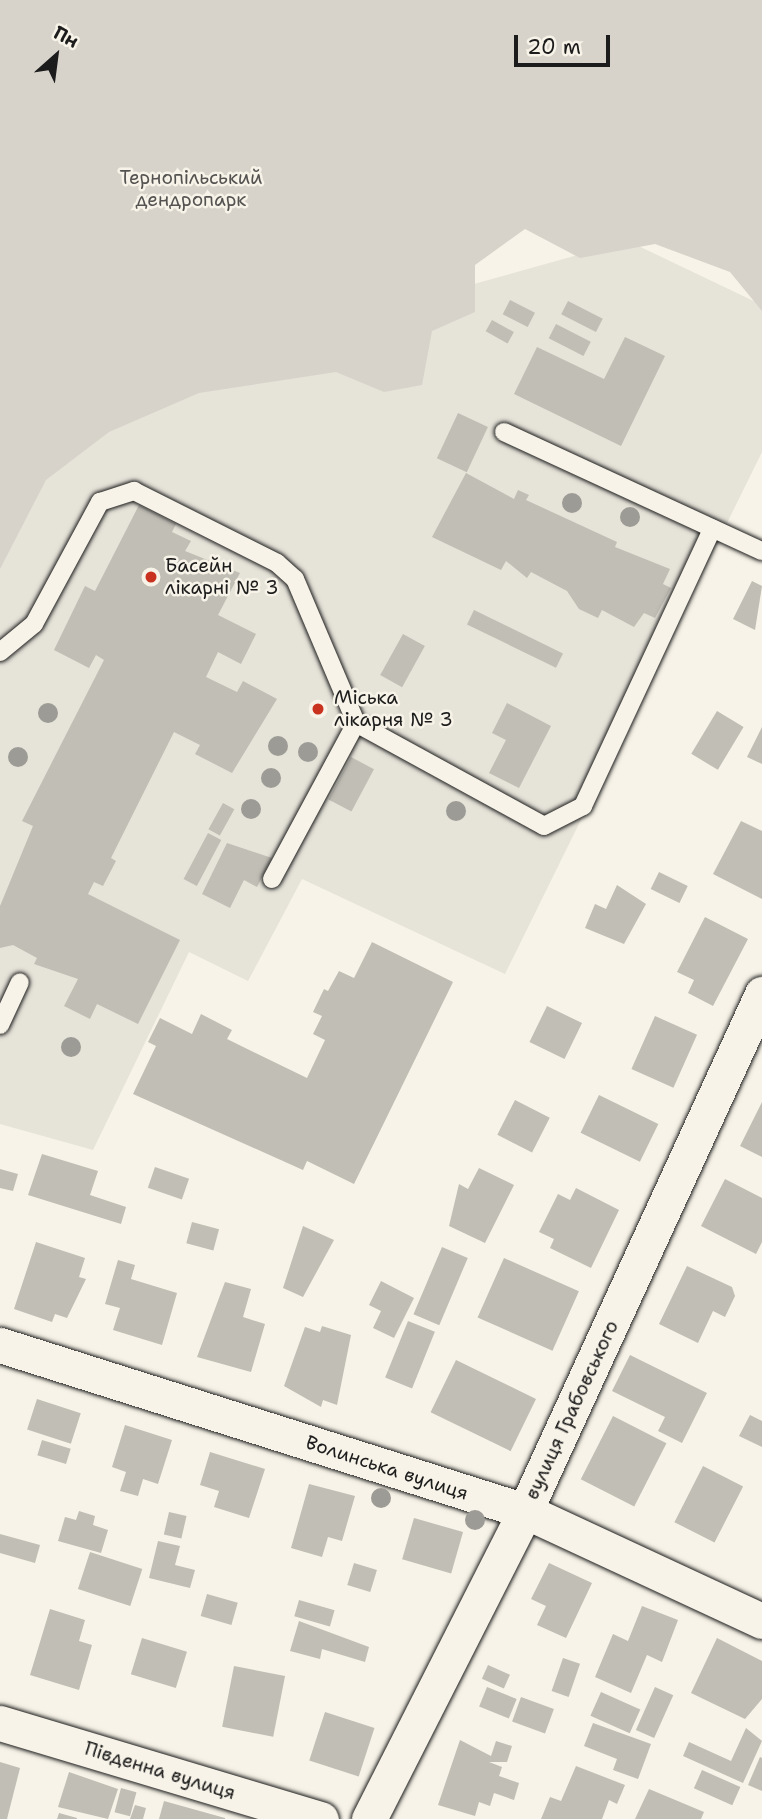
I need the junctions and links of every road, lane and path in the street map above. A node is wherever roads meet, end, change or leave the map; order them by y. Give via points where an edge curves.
1 (504, 432) dead end
2 (712, 529) junction
3 (762, 551) edge
4 (0, 652) edge
5 (356, 723) junction
6 (272, 879) dead end
7 (20, 982) dead end
8 (762, 994) edge
9 (0, 1025) edge
10 (0, 1345) edge
11 (525, 1511) junction
12 (762, 1621) edge
13 (0, 1723) edge
14 (321, 1819) edge
15 (369, 1819) edge

1 - 2 lane
2 - 3 lane
2 - 5 lane via 583,806 544,826
4 - 5 lane via 34,624 100,502 134,491 277,563 295,579
5 - 6 lane
7 - 9 lane
8 - 11 street, вулиця Грабовського
10 - 11 street, Волинська вулиця
11 - 12 street, Волинська вулиця
11 - 15 street, вулиця Грабовського
13 - 14 street, Південна вулиця

